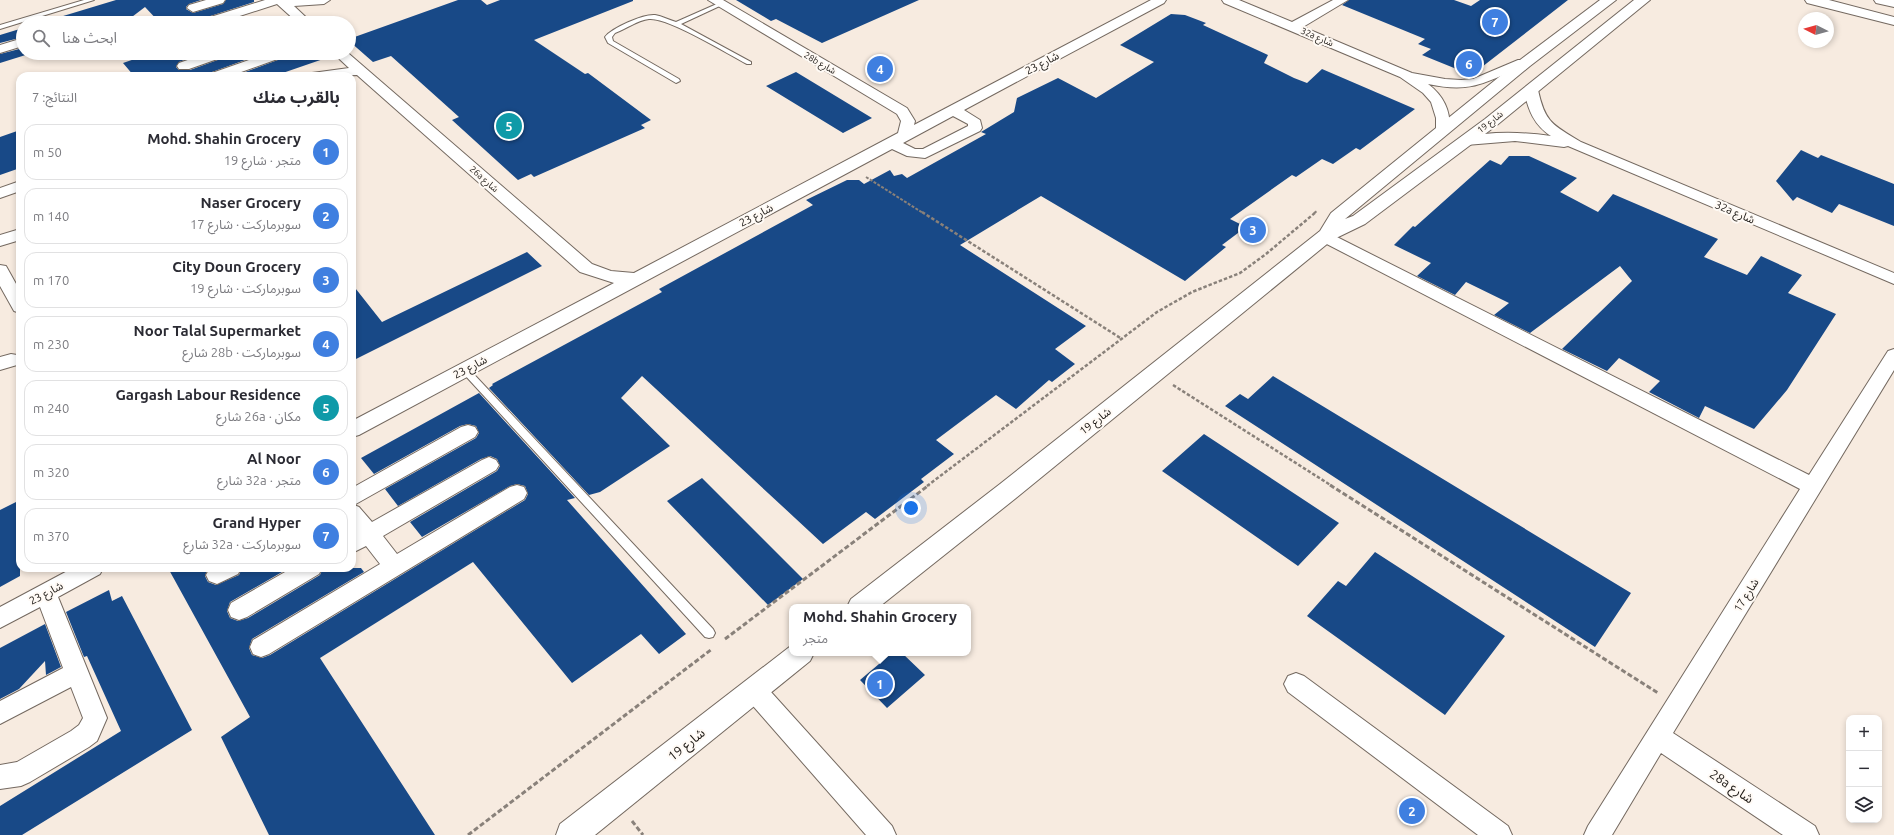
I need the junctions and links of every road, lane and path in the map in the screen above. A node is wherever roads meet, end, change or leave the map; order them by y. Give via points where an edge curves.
1 (91, 0) edge
2 (219, 0) edge
3 (324, 0) edge
4 (1160, 0) edge
5 (1228, 0) edge
6 (1342, 0) edge
7 (1609, 0) edge
8 (1643, 0) edge
9 (1812, 0) edge
10 (1855, 0) edge
11 (1881, 0) edge
12 (280, 1) edge
13 (717, 2) edge
14 (1894, 3) edge
15 (193, 8) dead end
16 (37, 16) edge
17 (240, 16) edge
18 (298, 16) edge
19 (1892, 19) edge
20 (16, 22) edge
21 (676, 24) junction
22 (0, 27) edge
23 (1293, 27) junction
24 (16, 44) edge
25 (0, 49) edge
26 (193, 60) edge
27 (262, 60) edge
28 (348, 60) edge
29 (749, 63) dead end
30 (1525, 63) junction
31 (361, 71) junction
32 (189, 72) edge
33 (228, 72) edge
34 (340, 72) edge
35 (1405, 74) junction
36 (676, 81) dead end
37 (1531, 90) junction
38 (953, 110) junction
39 (1443, 129) junction
40 (898, 140) junction
41 (1466, 140) junction
42 (1576, 145) junction
43 (848, 166) junction
44 (16, 188) edge
45 (0, 194) edge
46 (1321, 208) dead end
47 (1327, 235) junction
48 (16, 236) edge
49 (0, 242) edge
50 (0, 270) edge
51 (640, 277) junction
52 (1894, 279) edge
53 (16, 297) edge
54 (1122, 339) junction
55 (1894, 355) edge
56 (465, 370) junction
57 (1155, 374) junction
58 (356, 428) edge
59 (468, 432) dead end
60 (489, 465) dead end
61 (1813, 486) junction
62 (517, 493) dead end
63 (356, 496) edge
64 (356, 526) edge
65 (360, 539) edge
66 (395, 567) junction
67 (85, 572) edge
68 (304, 572) edge
69 (45, 594) junction
70 (864, 604) edge
71 (239, 610) dead end
72 (0, 618) edge
73 (709, 633) dead end
74 (719, 644) dead end
75 (261, 647) dead end
76 (713, 648) dead end
77 (797, 656) edge
78 (77, 672) junction
79 (1296, 684) dead end
80 (754, 690) junction
81 (1677, 705) junction
82 (0, 713) edge
83 (1658, 737) junction
84 (0, 778) edge
85 (468, 835) edge
86 (571, 835) edge
87 (883, 835) edge
88 (1499, 835) edge
89 (1597, 835) edge
90 (1806, 835) edge

1 - 16 lane
2 - 15 street
3 - 12 street via 303,3
4 - 38 street, شارع 23
5 - 23 street, 32a شارع
6 - 23 street
7 - 30 street, شارع 19
8 - 37 street, شارع 19
9 - 19 street
10 - 19 street
11 - 14 street
12 - 17 street
12 - 18 street
13 - 21 lane
13 - 40 street, 28b شارع via 902,111 908,121
20 - 22 lane
21 - 29 lane
21 - 36 lane via 663,18 647,17 613,32 608,37 610,42
23 - 35 street, 32a شارع
24 - 25 street
26 - 32 street via 181,63
27 - 33 street
28 - 31 street, 26a شارع
30 - 35 street, 32a شارع via 1510,66 1477,82 1463,84 1442,83
30 - 39 street, شارع 19
31 - 34 street
31 - 51 street, 26a شارع via 586,268 607,276 629,279
35 - 39 street, 32a شارع via 1428,89 1436,99 1444,114
37 - 41 street, شارع 19
37 - 42 street, 32a شارع via 1538,119
38 - 40 street, شارع 23
38 - 40 street via 973,121 975,128 925,154 912,153
39 - 47 street, شارع 19 via 1337,217
40 - 43 street, شارع 23
41 - 42 street, 32a شارع via 1511,136
41 - 47 street, شارع 19 via 1359,220
42 - 52 street, 32a شارع
43 - 51 street, شارع 23
43 - 54 path
44 - 45 street
46 - 54 path via 1240,273 1192,292 1157,312
47 - 57 street, شارع 19
47 - 61 street
48 - 49 street
50 - 53 street
51 - 56 street, شارع 23
54 - 74 path
55 - 61 street, شارع 17
56 - 58 street, شارع 23
56 - 73 lane
57 - 70 street, شارع 19
57 - 81 path
59 - 63 street
60 - 65 street
61 - 81 street, شارع 17
62 - 66 street
64 - 65 street
65 - 66 street
66 - 75 street
67 - 69 street, شارع 23
68 - 71 street
69 - 72 street, شارع 23
69 - 78 street
76 - 85 path
77 - 80 street, شارع 19
78 - 82 street
78 - 84 street via 95,718 88,733 21,774
79 - 88 street
80 - 86 street, شارع 19
80 - 87 street
81 - 83 street, شارع 17
83 - 89 street, شارع 17
83 - 90 street, 28a شارع

